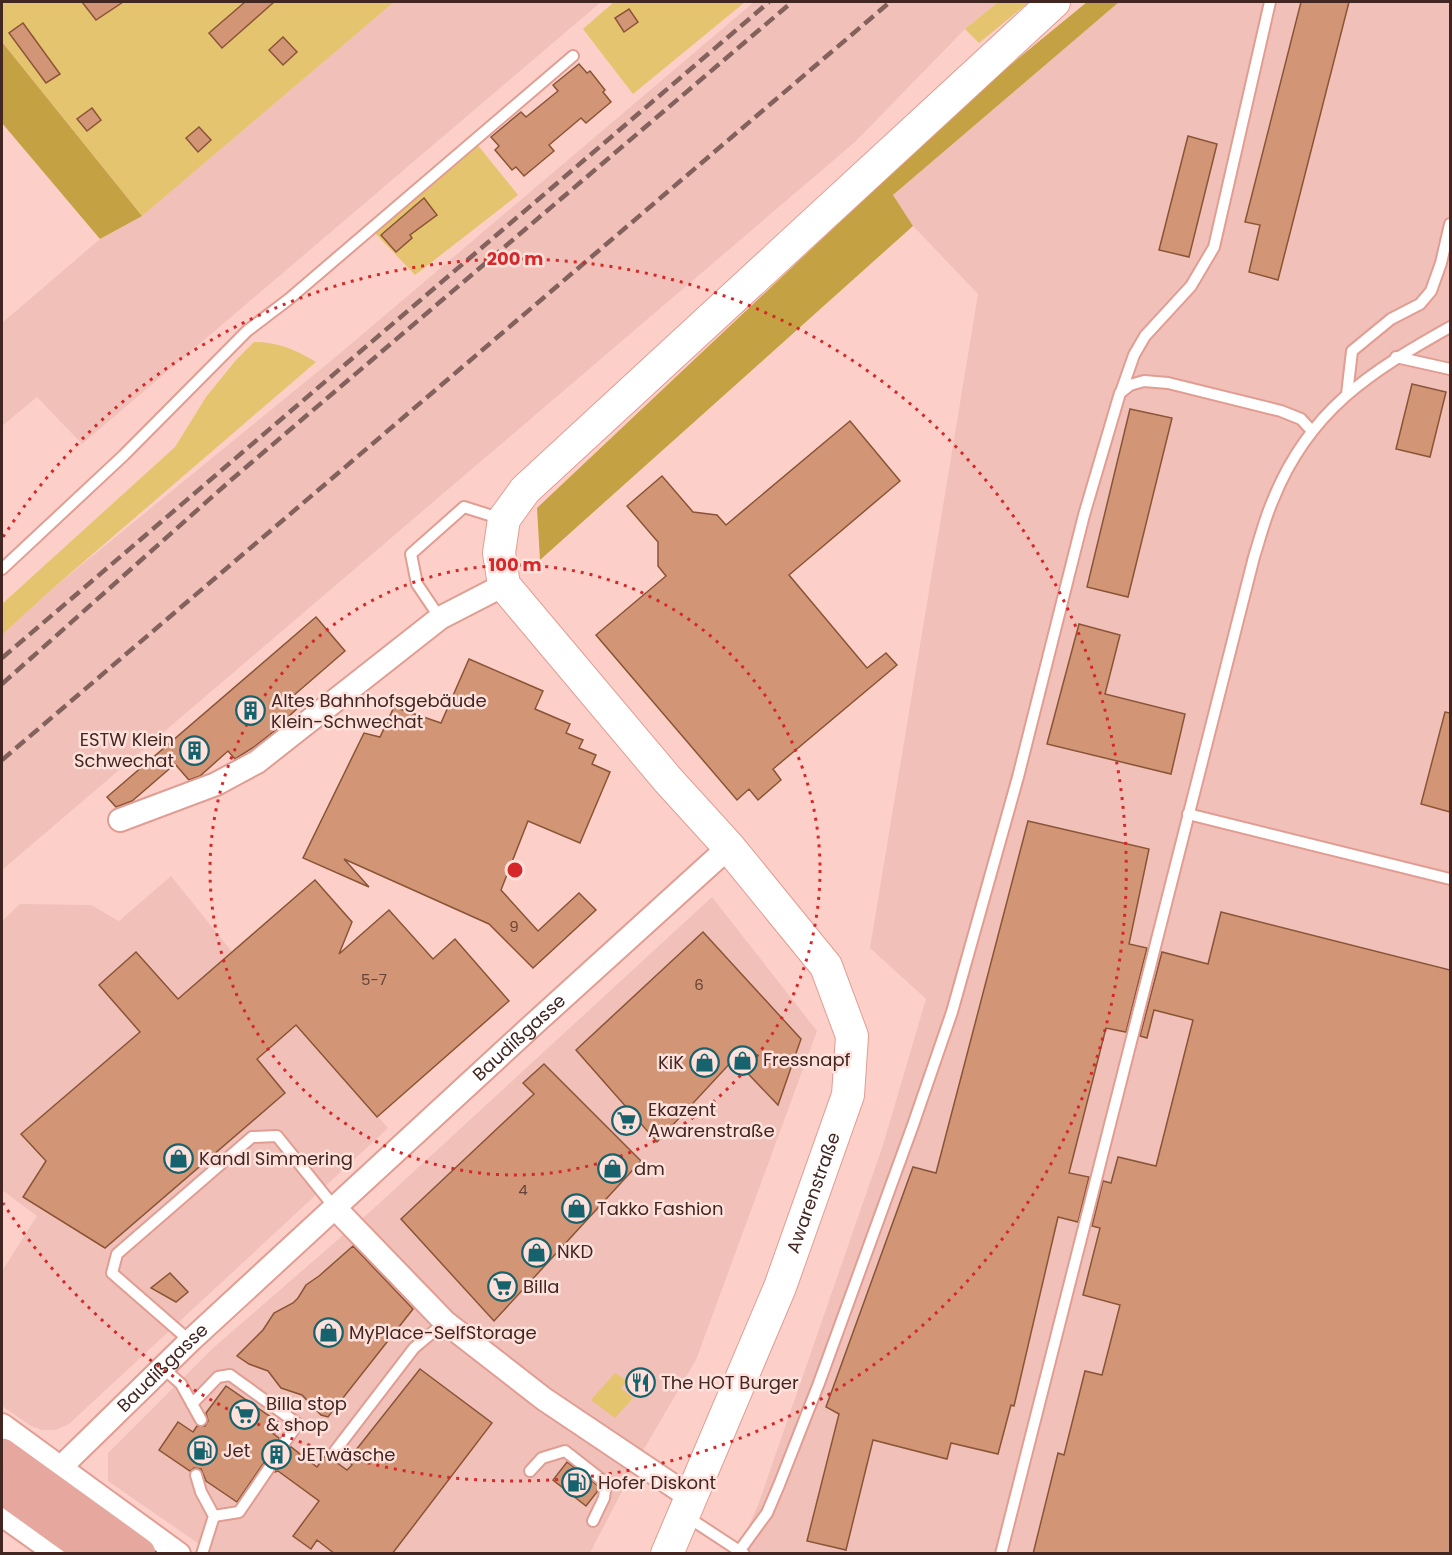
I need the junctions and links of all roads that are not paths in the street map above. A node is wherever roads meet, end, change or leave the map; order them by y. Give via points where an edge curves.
1 (1054, 2) edge
2 (1270, 2) edge
3 (573, 56) dead end
4 (1450, 224) edge
5 (1450, 327) edge
6 (1396, 357) junction
7 (1450, 369) edge
8 (1120, 393) junction
9 (1347, 394) junction
10 (1311, 430) junction
11 (504, 519) junction
12 (2, 569) edge
13 (504, 585) junction
14 (440, 618) junction
15 (1188, 814) junction
16 (120, 820) dead end
17 (729, 847) junction
18 (1450, 879) edge
19 (335, 1208) junction
20 (445, 1322) junction
21 (190, 1341) junction
22 (162, 1367) junction
23 (192, 1404) junction
24 (201, 1420) dead end
25 (2, 1425) edge
26 (285, 1442) dead end
27 (335, 1451) dead end
28 (2, 1455) edge
29 (60, 1467) junction
30 (269, 1468) dead end
31 (530, 1471) dead end
32 (196, 1474) dead end
33 (2, 1487) edge
34 (687, 1506) junction
35 (2, 1515) edge
36 (214, 1516) junction
37 (593, 1521) dead end
38 (116, 1547) edge
39 (745, 1553) edge
40 (57, 1554) edge
41 (179, 1554) edge
42 (202, 1554) edge
43 (667, 1554) edge
44 (1001, 1554) edge

1 - 11 street via 525,490
2 - 8 lane via 1214,247 1191,286 1145,336
3 - 12 lane via 290,299 247,331 124,455
4 - 9 lane via 1431,291 1420,304 1391,320 1352,351
5 - 6 lane
6 - 7 lane
6 - 9 lane
8 - 10 lane via 1144,381 1168,384 1281,411 1301,419
8 - 39 lane via 951,1012 819,1383 783,1475
9 - 10 lane
10 - 15 lane via 1273,499 1254,557
11 - 13 street via 500,553
11 - 14 lane via 464,507 411,554 417,584
13 - 14 street
13 - 17 street via 680,795
14 - 16 street via 257,762 216,784
15 - 18 lane
15 - 44 lane
17 - 19 street, Baudißgasse
17 - 34 street, Awarenstraße via 826,966 852,1036 848,1095 784,1277
19 - 20 street
19 - 21 street, Baudißgasse
19 - 21 lane via 277,1136 252,1137 117,1254 112,1273
20 - 27 lane via 414,1348
20 - 34 street
21 - 22 street, Baudißgasse
22 - 23 lane via 181,1384
22 - 29 street, Baudißgasse
23 - 24 lane
23 - 26 lane via 218,1377 230,1375 298,1424
25 - 29 street
28 - 38 main road
29 - 41 street
30 - 36 lane via 239,1512
31 - 37 lane via 542,1458 565,1451 606,1483
32 - 36 lane
33 - 38 main road
34 - 39 lane
34 - 43 street, Awarenstraße
35 - 40 street
36 - 42 lane

